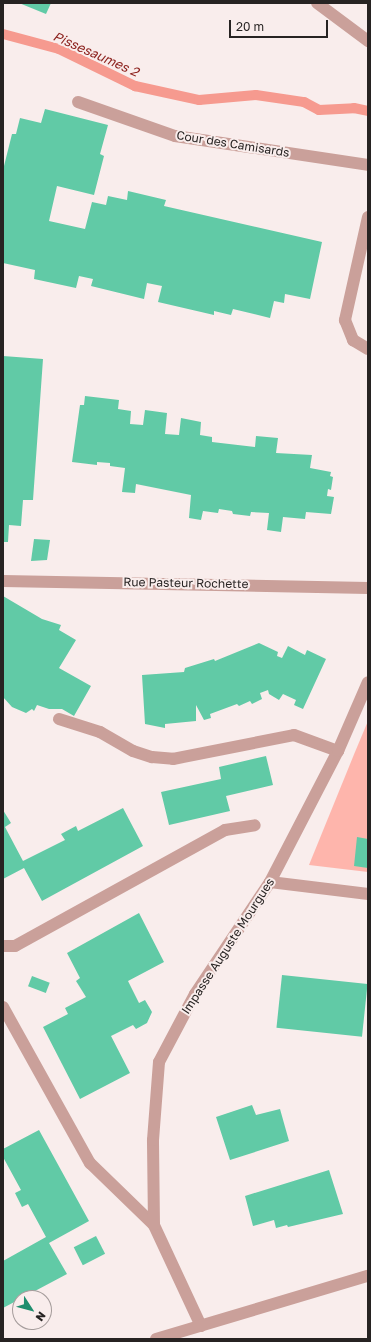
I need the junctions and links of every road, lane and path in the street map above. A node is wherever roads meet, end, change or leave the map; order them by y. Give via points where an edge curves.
1 (317, 3) edge
2 (368, 41) edge
3 (78, 102) dead end
4 (368, 165) edge
5 (368, 217) edge
6 (368, 349) edge
7 (3, 581) edge
8 (368, 588) edge
9 (368, 682) edge
10 (59, 719) dead end
11 (338, 751) junction
12 (255, 825) dead end
13 (270, 882) junction
14 (368, 894) edge
15 (3, 946) edge
16 (3, 1006) edge
17 (154, 1225) junction
18 (368, 1276) edge
19 (201, 1326) junction
20 (156, 1339) edge

1 - 2 street
3 - 4 street, Cour des Camisards via 175,136
5 - 6 street via 345,320 353,340
7 - 8 street, Rue Pasteur Rochette
9 - 11 street, Impasse Auguste Mourgues
10 - 11 street via 100,732 133,751 159,758 173,759 294,735
11 - 13 street, Impasse Auguste Mourgues
12 - 15 street via 225,830 15,946
13 - 14 street
13 - 17 street, Impasse Auguste Mourgues via 194,994 159,1062 153,1140
16 - 17 street, Impasse Auguste Mourgues via 90,1163
17 - 19 street, Impasse Auguste Mourgues
18 - 19 street
19 - 20 street

